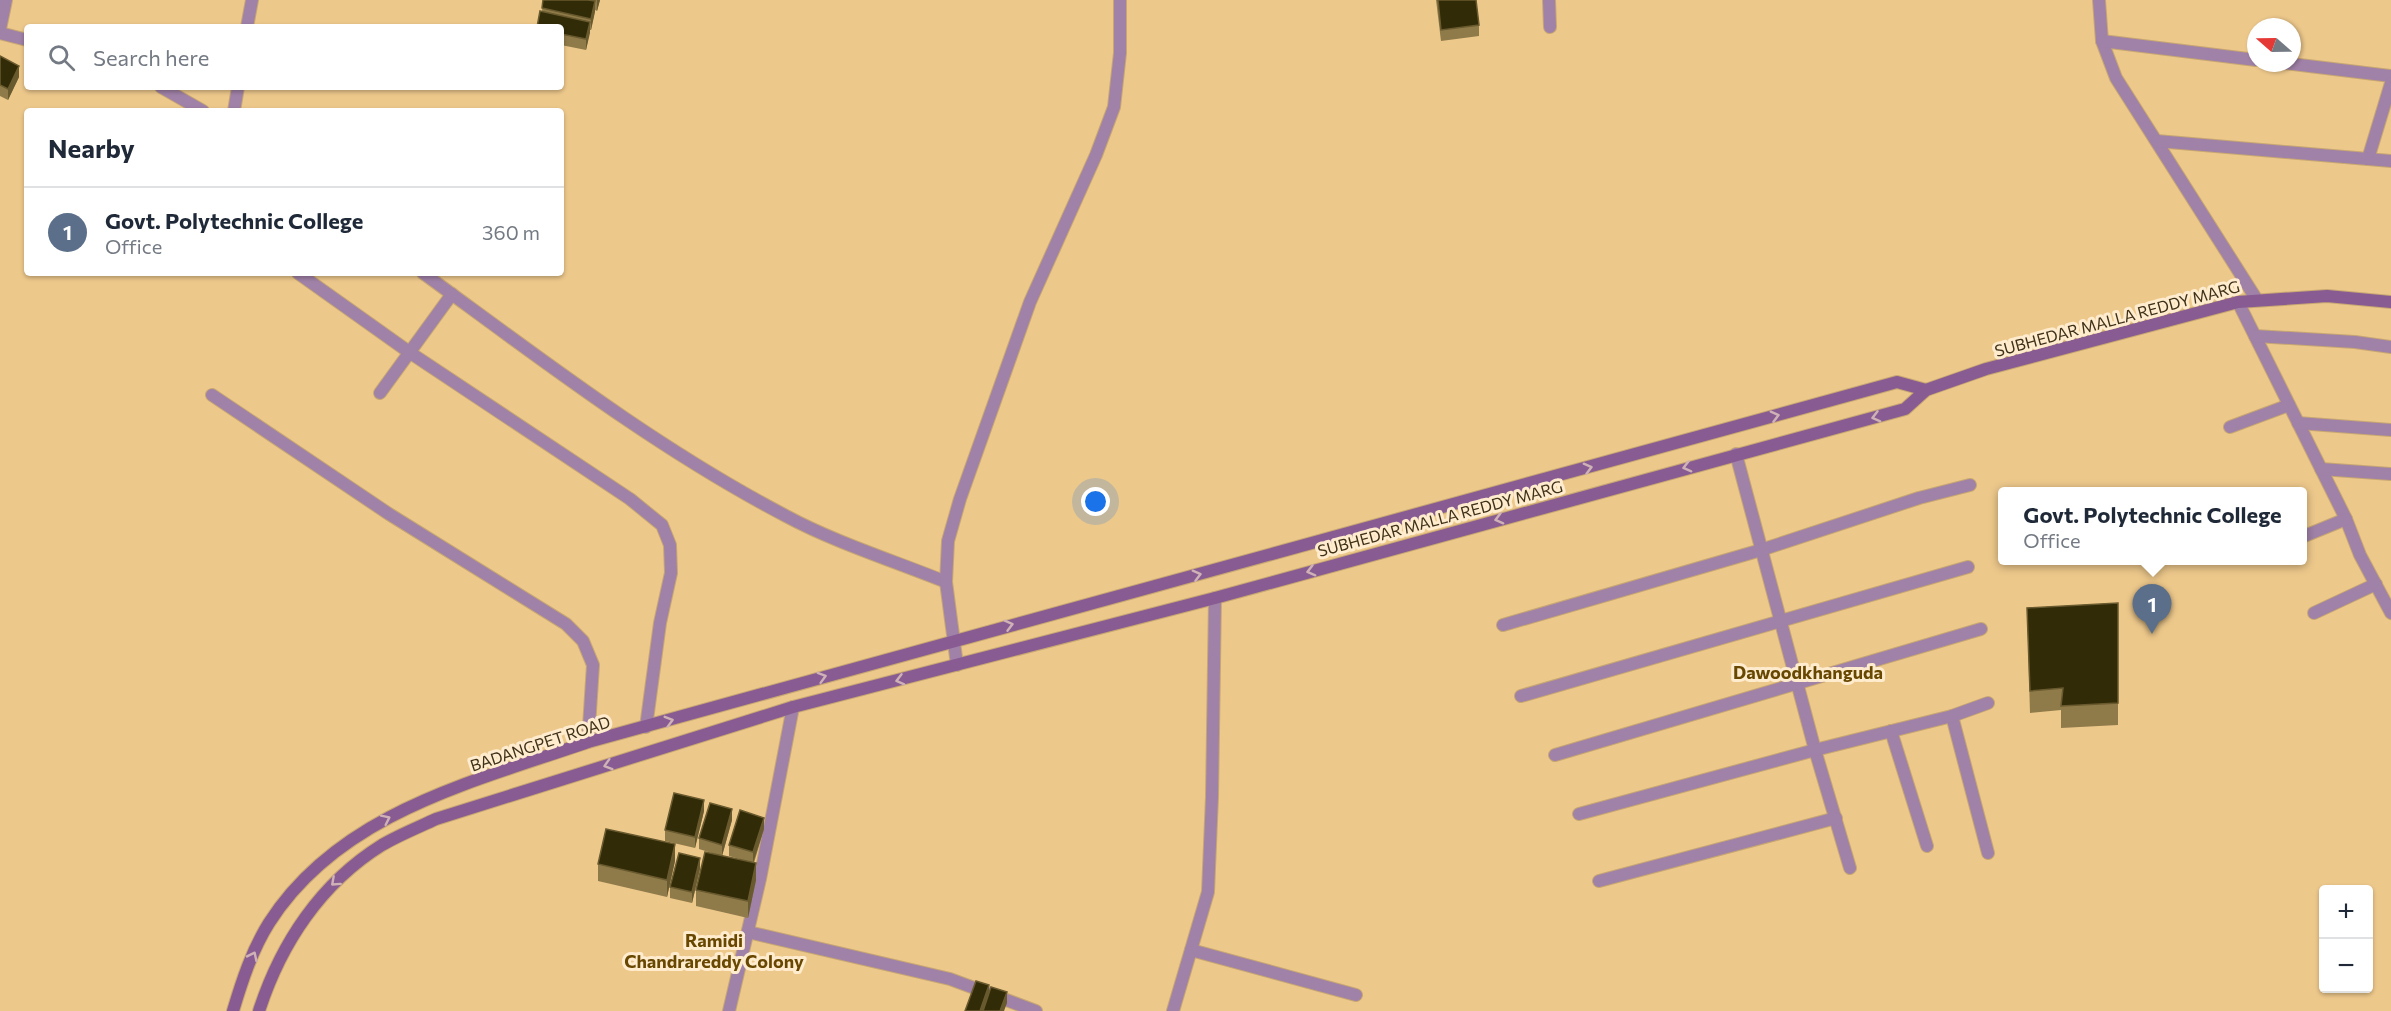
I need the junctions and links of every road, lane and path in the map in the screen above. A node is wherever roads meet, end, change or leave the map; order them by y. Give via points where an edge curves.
1 (6, 0) edge
2 (252, 0) edge
3 (1120, 0) edge
4 (1549, 0) edge
5 (2099, 0) edge
6 (248, 24) edge
7 (1550, 27) dead end
8 (0, 31) edge
9 (24, 39) edge
10 (2102, 41) junction
11 (2247, 59) edge
12 (2301, 65) edge
13 (2391, 76) edge
14 (2391, 82) edge
15 (165, 90) edge
16 (238, 90) edge
17 (197, 108) edge
18 (234, 108) edge
19 (2157, 141) junction
20 (2367, 159) junction
21 (2391, 161) edge
22 (302, 276) edge
23 (427, 276) edge
24 (452, 294) junction
25 (2257, 300) junction
26 (2238, 302) junction
27 (2391, 302) edge
28 (2255, 336) junction
29 (2391, 347) edge
30 (409, 352) junction
31 (1926, 390) junction
32 (380, 393) dead end
33 (212, 394) dead end
34 (2289, 405) junction
35 (2298, 423) junction
36 (2230, 427) dead end
37 (2391, 430) edge
38 (1736, 454) junction
39 (2321, 469) junction
40 (2391, 474) edge
41 (1970, 485) dead end
42 (2346, 519) junction
43 (2307, 535) edge
44 (1761, 550) junction
45 (1968, 567) dead end
46 (946, 582) junction
47 (2376, 584) junction
48 (1215, 598) junction
49 (2314, 613) dead end
50 (2391, 613) edge
51 (1781, 620) junction
52 (1503, 625) dead end
53 (1981, 629) dead end
54 (952, 640) junction
55 (957, 665) junction
56 (1799, 685) junction
57 (1521, 696) dead end
58 (1988, 703) dead end
59 (793, 707) junction
60 (1952, 716) junction
61 (646, 727) junction
62 (1891, 731) junction
63 (588, 742) junction
64 (1815, 750) junction
65 (1555, 755) dead end
66 (1579, 814) dead end
67 (1836, 818) junction
68 (1927, 846) dead end
69 (1988, 853) dead end
70 (1850, 868) dead end
71 (1599, 881) dead end
72 (748, 932) junction
73 (1191, 950) junction
74 (1356, 995) dead end
75 (233, 1011) edge
76 (259, 1011) edge
77 (729, 1011) edge
78 (1036, 1011) edge
79 (1173, 1011) edge

1 - 8 street
2 - 6 street
3 - 46 street via 1114,107 1030,302 960,499 948,541
4 - 7 street
5 - 10 street
8 - 9 street
10 - 11 street
10 - 19 street via 2116,78
12 - 13 street
14 - 20 street
15 - 17 street
16 - 18 street
19 - 20 street
19 - 25 street
20 - 21 street
22 - 30 street
23 - 24 street
24 - 30 street
24 - 46 street via 574,383 711,475 788,517
25 - 26 main road, SUBHEDAR MALLA REDDY MARG
25 - 27 main road, SUBHEDAR MALLA REDDY MARG via 2327,296
26 - 28 street
26 - 31 main road, SUBHEDAR MALLA REDDY MARG via 1986,369
28 - 29 street
28 - 34 street
30 - 32 street
30 - 61 street via 630,499 662,525 670,545 670,573
31 -> 38 main road, SUBHEDAR MALLA REDDY MARG via 1905,409
54 -> 31 main road, SUBHEDAR MALLA REDDY MARG via 1898,382
33 - 63 street via 388,514 566,624 583,641 593,665
34 - 35 street
34 - 36 street
35 - 37 street
35 - 39 street
38 - 44 street
38 -> 48 main road, SUBHEDAR MALLA REDDY MARG
39 - 40 street
39 - 42 street
41 - 44 street
42 - 43 street
42 - 47 street
44 - 51 street
44 - 52 street
45 - 51 street
46 - 54 street
47 - 49 street
47 - 50 street
48 - 55 main road, SUBHEDAR MALLA REDDY MARG
48 - 73 street via 1208,892
51 - 56 street
51 - 57 street
53 - 56 street
54 - 55 street
61 -> 54 main road, BADANGPET ROAD
55 -> 59 main road
56 - 64 street
56 - 65 street
58 - 60 street
59 - 72 street via 754,877
59 -> 76 main road via 436,819 382,845 331,884 296,930 269,981
60 - 62 street
60 - 69 street
61 - 63 main road, BADANGPET ROAD
62 - 64 street
62 - 68 street
75 -> 63 main road, BADANGPET ROAD via 246,970 269,923 287,898 329,855 374,825 434,795
64 - 66 street
64 - 67 street
67 - 70 street
67 - 71 street
72 - 77 street
72 - 78 street via 950,979
73 - 74 street
73 - 79 street

